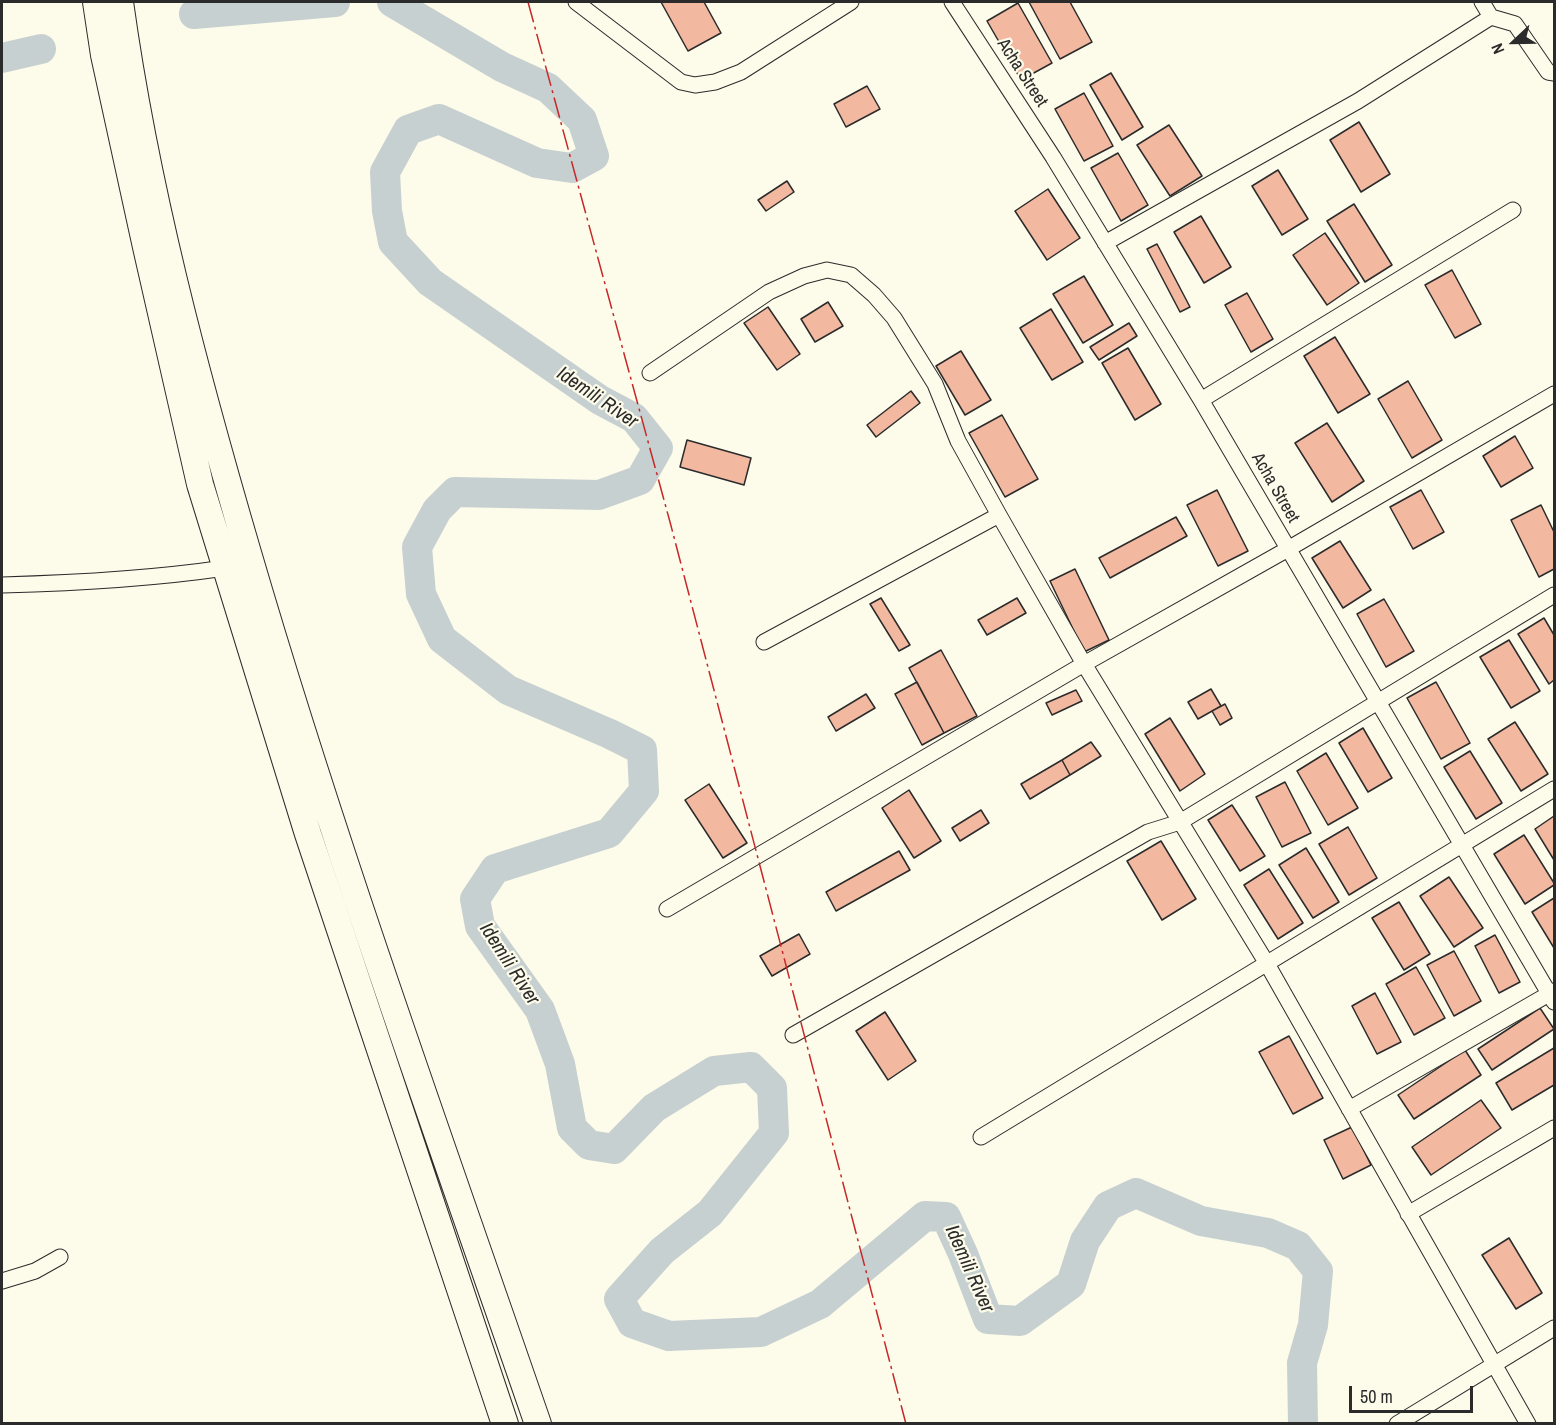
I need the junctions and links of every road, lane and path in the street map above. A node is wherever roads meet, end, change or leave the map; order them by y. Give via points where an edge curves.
1 (96, 2) edge
2 (120, 2) edge
3 (576, 2) edge
4 (851, 2) edge
5 (952, 2) edge
6 (1482, 2) edge
7 (1491, 16) junction
8 (1554, 73) edge
9 (1513, 210) dead end
10 (1105, 243) junction
11 (650, 373) dead end
12 (1554, 394) edge
13 (1201, 400) junction
14 (999, 515) junction
15 (1288, 549) junction
16 (225, 568) junction
17 (2, 585) edge
18 (1554, 595) edge
19 (764, 642) dead end
20 (1084, 664) junction
21 (1377, 703) junction
22 (1554, 789) edge
23 (1180, 822) junction
24 (1462, 845) junction
25 (667, 909) dead end
26 (1266, 962) junction
27 (1553, 995) edge
28 (793, 1035) dead end
29 (1348, 1109) junction
30 (1554, 1128) edge
31 (981, 1137) dead end
32 (1408, 1214) junction
33 (60, 1257) dead end
34 (2, 1281) edge
35 (1554, 1328) edge
36 (1493, 1365) junction
37 (505, 1424) edge
38 (538, 1424) edge
39 (1397, 1424) edge
40 (1528, 1424) edge

1 - 16 highway via 153,281 200,484
2 - 38 highway via 131,78 169,261 232,499 346,867
3 - 4 street via 681,82 695,86 741,72
5 - 10 street, Acha Street
6 - 7 street
7 - 8 street via 1515,24 1548,72
7 - 10 street via 1358,101
9 - 13 street
10 - 13 street, Acha Street
11 - 14 street via 769,292 826,270 851,275 894,318 935,384 958,441
12 - 15 street
13 - 15 street, Acha Street
14 - 19 street
14 - 20 street
15 - 20 street
15 - 21 street, Acha Street
16 - 17 street via 166,577
16 - 37 highway via 308,834
18 - 21 street
20 - 23 street
20 - 25 street
21 - 23 street
21 - 24 street, Acha Street
22 - 24 street
23 - 26 street
23 - 28 street via 1148,832
24 - 26 street
24 - 27 street, Acha Street
26 - 29 street
26 - 31 street
27 - 29 street
29 - 32 street
30 - 32 street
32 - 36 street
33 - 34 street via 35,1271
35 - 36 street
36 - 39 street
36 - 40 street

